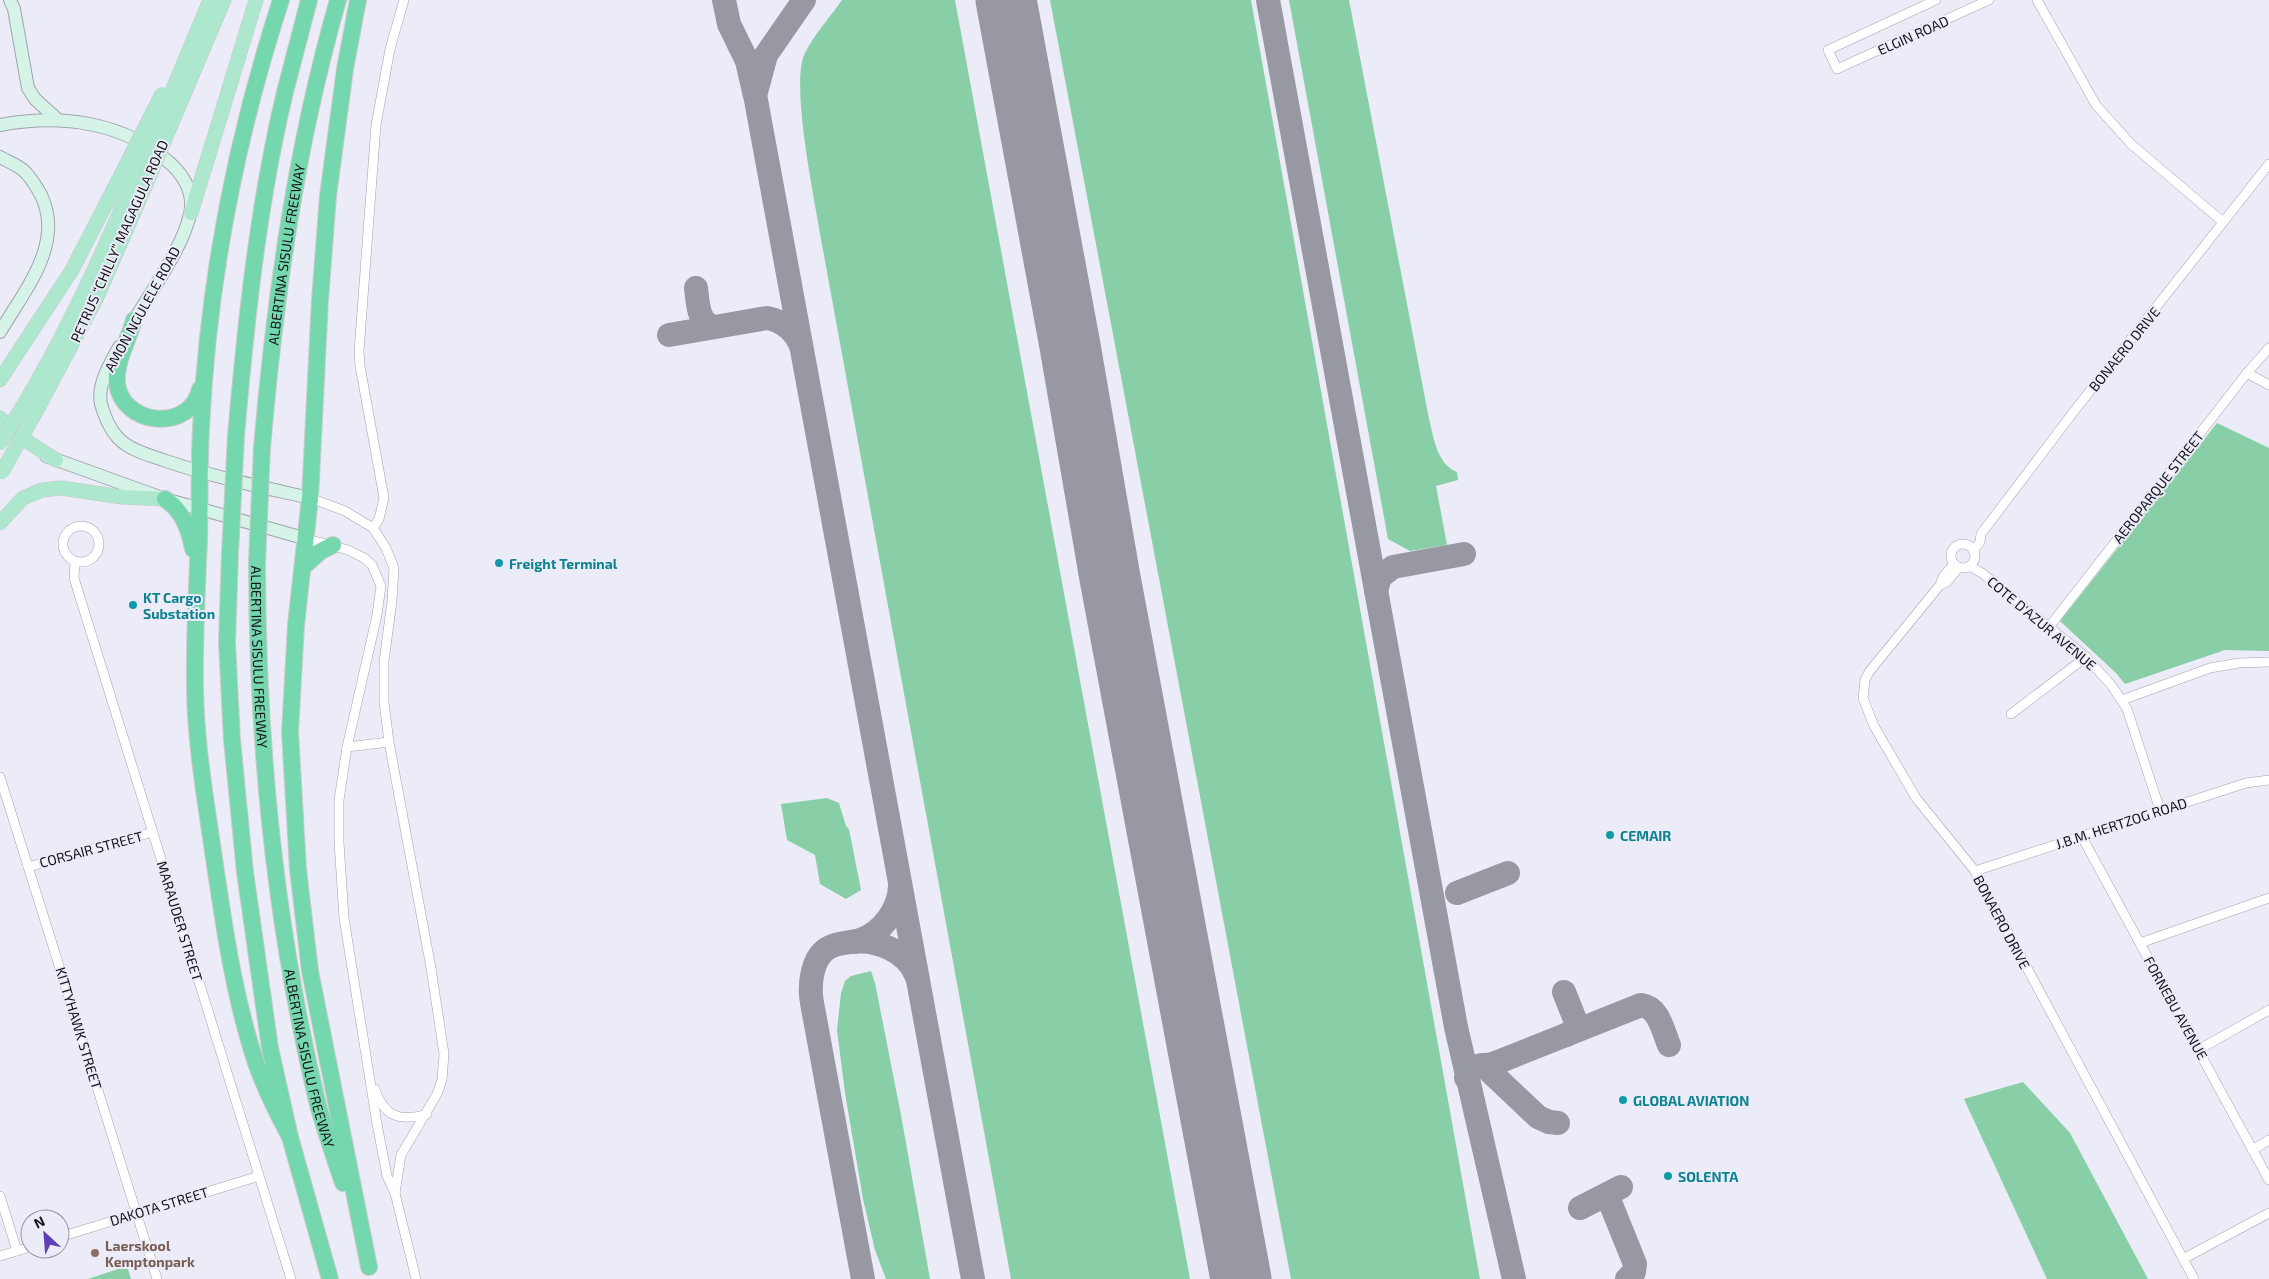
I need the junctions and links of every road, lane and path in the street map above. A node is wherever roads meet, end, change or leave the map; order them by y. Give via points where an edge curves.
1 (10, 0) edge
2 (224, 0) edge
3 (256, 0) edge
4 (282, 0) edge
5 (310, 0) edge
6 (338, 0) edge
7 (358, 0) edge
8 (404, 0) edge
9 (1936, 0) edge
10 (1989, 0) edge
11 (2037, 0) edge
12 (208, 4) edge
13 (169, 101) junction
14 (58, 120) junction
15 (0, 125) edge
16 (0, 157) edge
17 (2269, 164) edge
18 (132, 182) junction
19 (191, 213) junction
20 (2223, 222) junction
21 (134, 320) junction
22 (0, 332) edge
23 (207, 346) junction
24 (2269, 348) edge
25 (2247, 373) junction
26 (0, 380) edge
27 (2269, 385) edge
28 (32, 405) junction
29 (0, 418) edge
30 (0, 438) edge
31 (0, 443) edge
32 (56, 460) junction
33 (200, 472) junction
34 (1, 473) edge
35 (310, 498) junction
36 (165, 499) junction
37 (198, 508) junction
38 (0, 523) edge
39 (373, 528) junction
40 (1981, 534) junction
41 (307, 540) junction
42 (333, 545) junction
43 (1966, 545) junction
44 (1972, 559) junction
45 (75, 562) junction
46 (197, 566) junction
47 (1956, 566) junction
48 (303, 567) junction
49 (2049, 627) junction
50 (2086, 657) junction
51 (2269, 662) edge
52 (2122, 700) junction
53 (2011, 714) dead end
54 (389, 742) junction
55 (347, 747) junction
56 (0, 777) edge
57 (2269, 780) edge
58 (2160, 810) junction
59 (153, 832) junction
60 (2082, 836) junction
61 (28, 866) junction
62 (1974, 871) junction
63 (2269, 898) edge
64 (2140, 943) junction
65 (2269, 1010) edge
66 (2198, 1050) junction
67 (368, 1070) junction
68 (426, 1114) junction
69 (290, 1137) junction
70 (2269, 1140) edge
71 (2252, 1150) junction
72 (259, 1176) junction
73 (2269, 1180) edge
74 (395, 1193) junction
75 (0, 1196) edge
76 (136, 1213) junction
77 (2269, 1214) edge
78 (70, 1234) edge
79 (20, 1250) edge
80 (17, 1251) junction
81 (0, 1256) edge
82 (2183, 1258) junction
83 (371, 1273) edge
84 (157, 1279) edge
85 (291, 1279) edge
86 (330, 1279) edge
87 (416, 1279) edge
88 (2194, 1279) edge

1 - 14 main road via 28,88
2 - 13 main road, PETRUS “CHILLY” MAGAGULA ROAD
3 - 19 main road
4 - 23 highway via 258,75 231,188
5 - 69 highway, ALBERTINA SISULU FREEWAY, bridge via 285,92 253,269 236,436 227,642 232,740 245,872 270,1048
6 - 83 highway, ALBERTINA SISULU FREEWAY, bridge via 312,103 293,198 270,354 257,562 258,647 276,874 292,978 317,1102
7 - 35 highway via 342,87 328,196
8 - 39 street via 390,49 376,125 360,320 360,366 384,498 379,519
9 - 10 street, ELGIN ROAD via 1828,50 1837,69
11 - 20 street via 2096,105 2131,144
12 - 13 main road, PETRUS “CHILLY” MAGAGULA ROAD
13 - 18 main road, PETRUS “CHILLY” MAGAGULA ROAD, bridge
13 - 18 main road, bridge
14 - 15 main road, AMON NGULELE ROAD
14 - 19 main road, AMON NGULELE ROAD via 99,126 134,137 161,155 179,171 187,185 192,198
16 - 22 main road via 23,170 35,183 49,221 43,260
17 - 20 street, BONAERO DRIVE
18 - 26 main road
18 - 28 main road, PETRUS “CHILLY” MAGAGULA ROAD via 98,297
19 - 21 main road, AMON NGULELE ROAD via 182,239
20 - 40 street, BONAERO DRIVE
21 - 23 highway via 117,381 123,401 147,418 182,415 193,405 199,392
21 - 33 main road, AMON NGULELE ROAD via 108,366 102,385 101,403 108,422 118,438 135,450
23 - 33 highway
24 - 25 street, AEROPARQUE STREET
25 - 27 street
25 - 49 street, AEROPARQUE STREET
28 - 31 main road, PETRUS “CHILLY” MAGAGULA ROAD, bridge
28 - 34 main road, PETRUS “CHILLY” MAGAGULA ROAD, bridge
29 - 32 main road via 16,434
30 - 32 main road
32 - 36 main road
33 - 35 main road, AMON NGULELE ROAD
33 - 37 highway
35 - 39 street via 345,511
35 - 41 highway
36 - 37 main road
36 - 38 main road via 122,497 62,488 42,490 23,498
36 - 46 highway via 183,517
37 - 41 main road
37 - 46 highway
39 - 54 street via 394,568 384,661 384,702
40 - 43 street, BONAERO DRIVE
40 - 44 street, BONAERO DRIVE
41 - 42 street
41 - 48 highway
42 - 48 highway
42 - 55 street via 372,565 381,586
43 - 44 street, COTE D'AZUR AVENUE
43 - 47 street, BONAERO DRIVE via 1955,548 1951,553
44 - 47 street
44 - 49 street, COTE D'AZUR AVENUE via 1982,573
45 - 45 street, MARAUDER STREET via 68,557 63,540 74,527 83,526 98,535 100,544 92,559 84,563
45 - 59 street, MARAUDER STREET via 74,578
46 - 69 highway via 195,692 222,910 250,1044 267,1091
47 - 62 street, BONAERO DRIVE via 1947,582 1940,585 1869,672 1863,698 1874,726 1916,798
48 - 83 highway via 290,732 298,869 310,971
49 - 50 street, COTE D'AZUR AVENUE
50 - 52 street, COTE D'AZUR AVENUE
50 - 53 street
51 - 52 street via 2210,668
52 - 58 street, COTE D'AZUR AVENUE
54 - 55 street
54 - 68 street via 444,1042 442,1080
55 - 67 street via 339,800 344,918
56 - 61 street, KITTYHAWK STREET
57 - 58 street, J.B.M. HERTZOG ROAD via 2246,783
58 - 60 street, J.B.M. HERTZOG ROAD
59 - 61 street, CORSAIR STREET
59 - 72 street, MARAUDER STREET
60 - 62 street, J.B.M. HERTZOG ROAD
60 - 64 street, FORNEBU AVENUE
61 - 76 street, KITTYHAWK STREET
62 - 82 street, BONAERO DRIVE
63 - 64 street
64 - 66 street, FORNEBU AVENUE
65 - 66 street
66 - 71 street, FORNEBU AVENUE
67 - 68 street via 386,1111 406,1118
67 - 74 street via 387,1176
68 - 74 street via 401,1155
69 - 86 highway, ALBERTINA SISULU FREEWAY
70 - 71 street
71 - 73 street, FORNEBU AVENUE
72 - 76 street, DAKOTA STREET
72 - 85 street, MARAUDER STREET
74 - 87 street
75 - 80 street
76 - 78 street, DAKOTA STREET
76 - 84 street, KITTYHAWK STREET
77 - 82 street
79 - 80 street
80 - 81 street
82 - 88 street, BONAERO DRIVE

